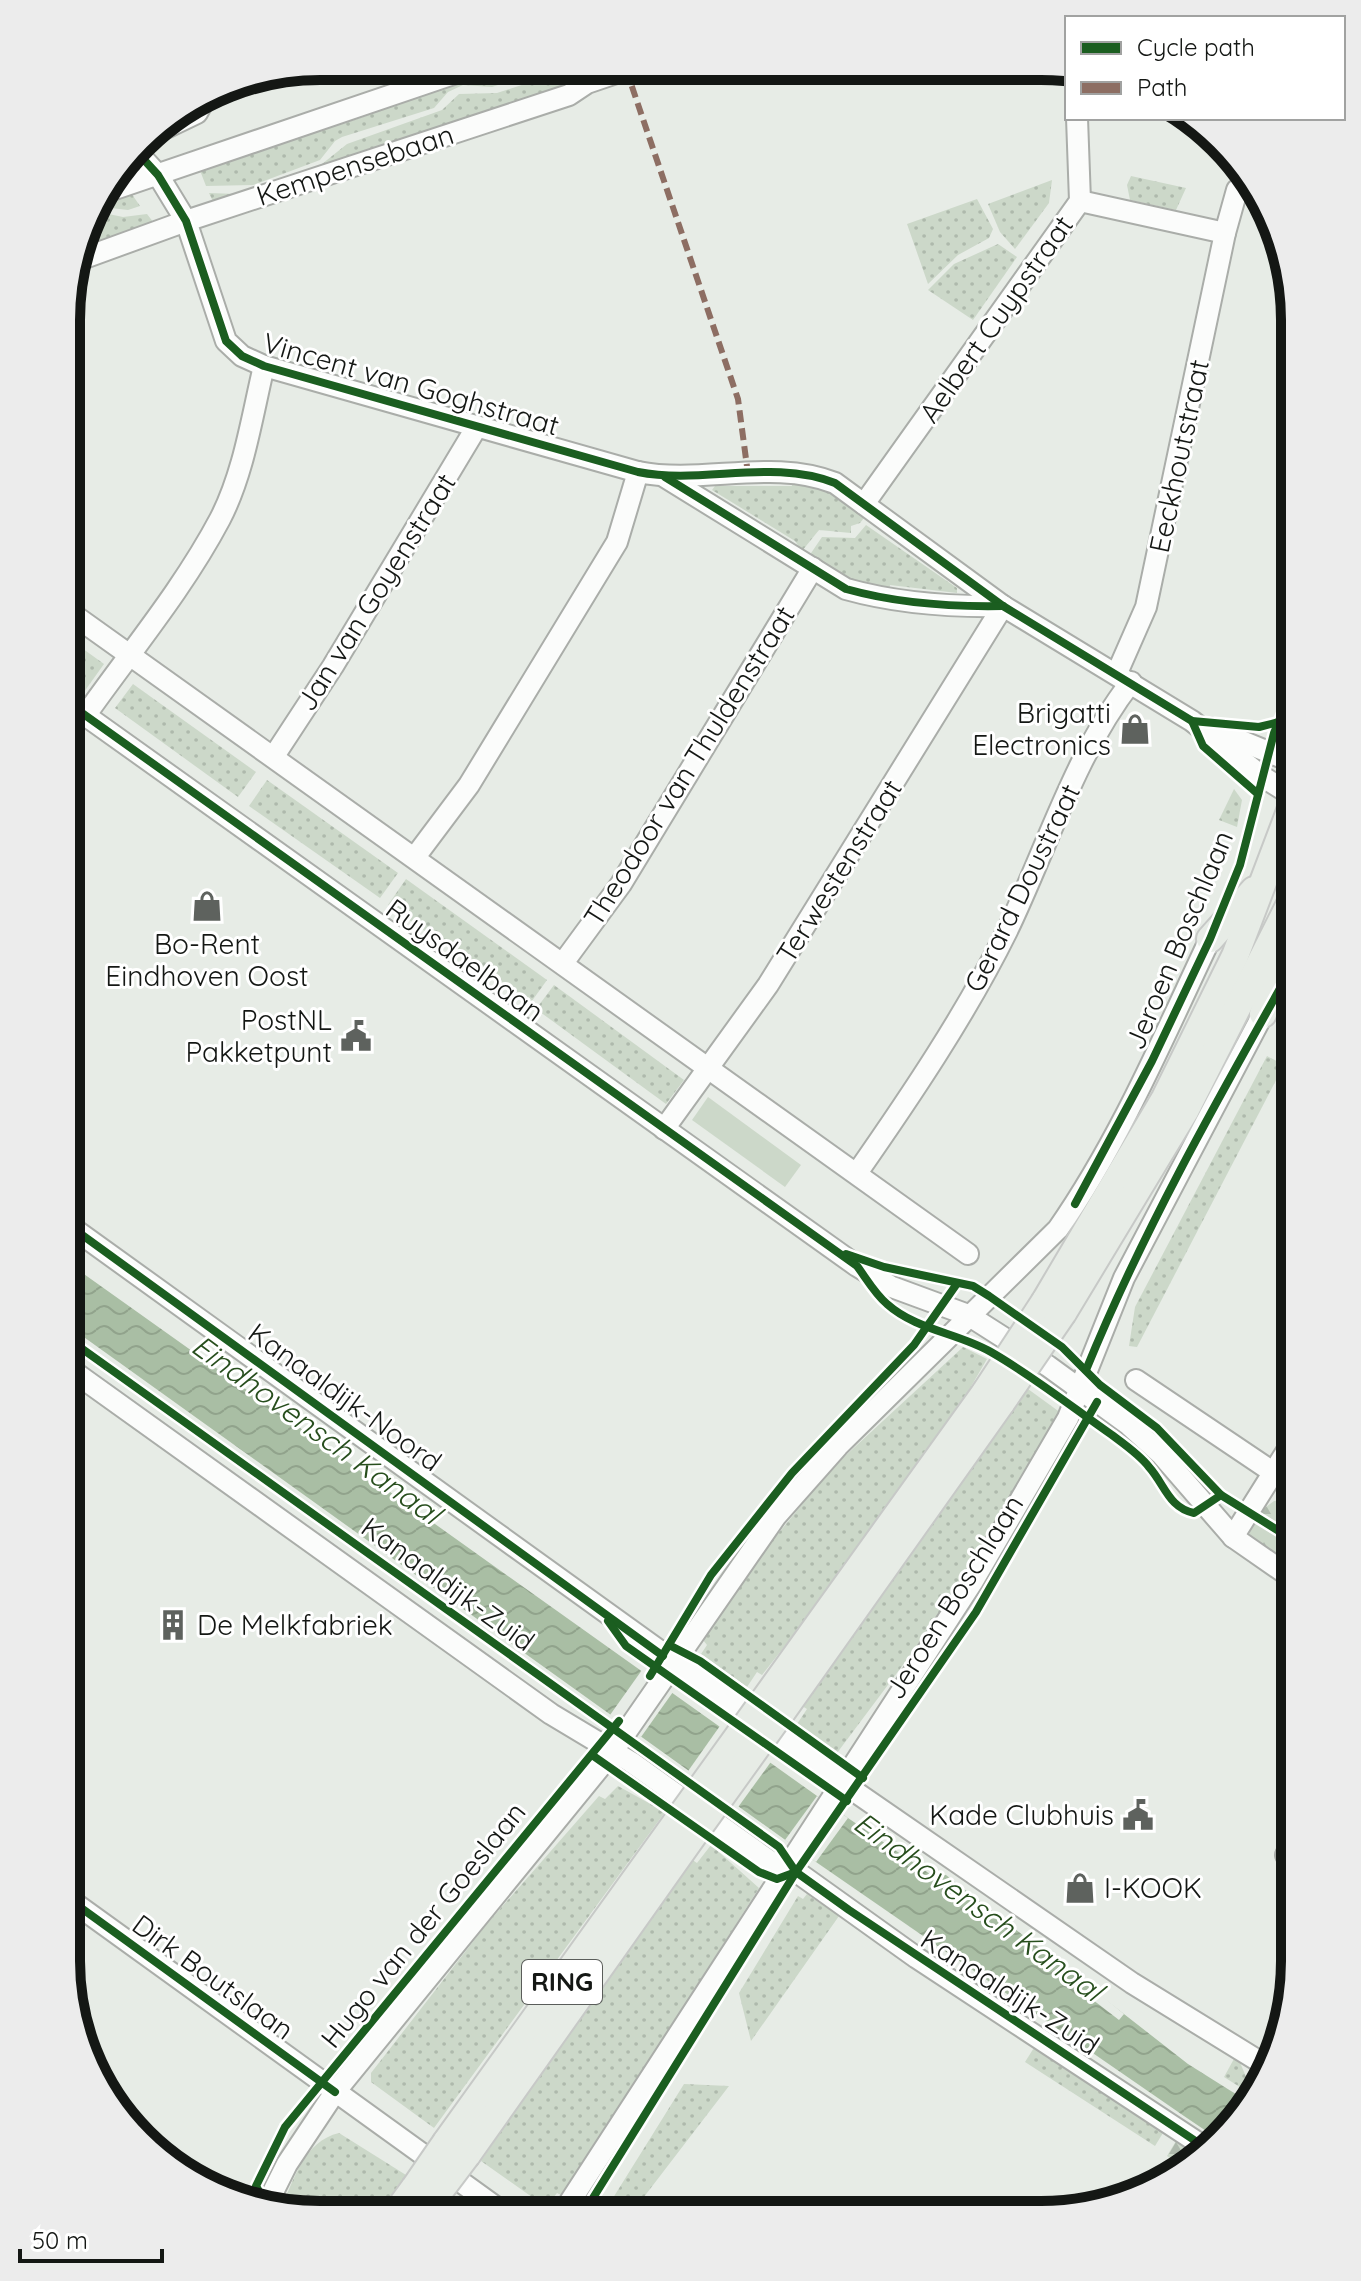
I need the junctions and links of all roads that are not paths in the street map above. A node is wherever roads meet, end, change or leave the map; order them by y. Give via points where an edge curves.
1 (434, 81) edge
2 (594, 81) edge
3 (1077, 120) edge
4 (143, 159) edge
5 (158, 175) junction
6 (120, 188) edge
7 (1241, 188) edge
8 (1080, 201) junction
9 (186, 221) junction
10 (1225, 233) junction
11 (89, 256) edge
12 (264, 366) junction
13 (476, 428) junction
14 (638, 472) junction
15 (665, 477) junction
16 (864, 504) junction
17 (813, 568) junction
18 (1003, 606) junction
19 (80, 619) edge
20 (129, 654) junction
21 (1124, 677) junction
22 (80, 712) edge
23 (85, 716) junction
24 (1192, 721) junction
25 (274, 756) junction
26 (1281, 757) edge
27 (1281, 789) edge
28 (1281, 836) edge
29 (415, 857) junction
30 (1265, 878) junction
31 (1281, 926) edge
32 (1281, 937) edge
33 (1210, 939) joint
34 (563, 963) junction
35 (1263, 1014) joint
36 (709, 1069) junction
37 (664, 1129) junction
38 (857, 1173) junction
39 (80, 1233) edge
40 (968, 1254) dead end
41 (1054, 1307) junction
42 (968, 1315) junction
43 (80, 1376) edge
44 (1136, 1380) dead end
45 (1081, 1390) junction
46 (1280, 1462) edge
47 (1274, 1472) junction
48 (1280, 1477) edge
49 (1233, 1537) junction
50 (1280, 1570) edge
51 (675, 1664) junction
52 (629, 1729) joint
53 (613, 1751) junction
54 (841, 1782) junction
55 (784, 1868) junction
56 (80, 1907) edge
57 (1259, 2061) edge
58 (335, 2092) junction
59 (1197, 2142) edge
60 (271, 2196) edge
61 (424, 2200) edge
62 (487, 2201) edge
63 (570, 2201) edge

1 - 5 street, Kempensebaan
2 - 9 street, Kempensebaan via 569,95
3 - 8 street, Aelbert Cuypstraat
4 - 5 street, Vincent van Goghstraat
5 - 6 street, Kempensebaan
5 - 9 street, Vincent van Goghstraat
7 - 10 street, Eeckhoutstraat
8 - 10 street
8 - 16 street, Aelbert Cuypstraat
9 - 11 street, Kempensebaan
9 - 12 street, Vincent van Goghstraat via 226,341
10 - 21 street, Eeckhoutstraat via 1146,607
12 - 13 street, Vincent van Goghstraat
12 - 20 street via 221,517 174,595
13 - 14 street, Vincent van Goghstraat
13 - 25 street, Jan van Goyenstraat
14 - 15 street, Vincent van Goghstraat
14 - 29 street via 617,542 469,785
15 - 16 street via 803,474 835,483
15 - 17 street
16 - 18 street
17 - 18 street via 846,589 870,596
17 - 34 street, Theodoor van Thuldenstraat via 621,884
18 - 21 street
18 - 36 street, Terwestenstraat via 768,985
19 - 20 street, Ruysdaelbaan
20 - 23 street
20 - 25 street, Ruysdaelbaan
21 - 24 street
21 - 38 street, Gerard Doustraat via 1005,934 910,1096
22 - 23 street, Ruysdaelbaan
23 - 37 street, Ruysdaelbaan
24 - 26 street
24 - 27 street
25 - 29 street, Ruysdaelbaan
28 - 30 main road, Jeroen Boschlaan / RING
29 - 34 street, Ruysdaelbaan
30 - 33 main road
30 - 41 main road, Jeroen Boschlaan / RING via 1235,956
31 - 41 main road, Jeroen Boschlaan / RING via 1185,1111
32 - 35 main road via 1277,975
33 - 42 street, Jeroen Boschlaan via 1075,1204 1058,1229
34 - 36 street, Ruysdaelbaan
35 - 45 street, Jeroen Boschlaan via 1124,1278
36 - 37 street, Terwestenstraat
36 - 38 street, Ruysdaelbaan
37 - 42 street, Ruysdaelbaan via 880,1280
38 - 40 street, Ruysdaelbaan
39 - 51 street, Kanaaldijk-Noord
41 - 61 main road, Jeroen Boschlaan / RING, bridge
42 - 45 street, Ruysdaelbaan
42 - 51 street, Jeroen Boschlaan via 776,1516
43 - 53 street, Kanaaldijk-Zuid via 551,1714
44 - 47 street
45 - 49 street, Ruysdaelbaan via 1161,1454
45 - 54 street, Jeroen Boschlaan via 973,1581
46 - 47 street
47 - 48 street
47 - 49 street
49 - 50 street, Ruysdaelbaan
51 - 52 street, Jeroen Boschlaan
51 - 54 street, Kanaaldijk-Noord
52 - 53 street, Hugo van der Goeslaan
53 - 55 street, Kanaaldijk-Zuid
53 - 58 street, Hugo van der Goeslaan
54 - 55 street, Jeroen Boschlaan
54 - 57 street, Kanaaldijk-Noord via 1132,1983
55 - 59 street, Kanaaldijk-Zuid
55 - 63 street
56 - 58 street, Dirk Boutslaan
58 - 60 street, Hugo van der Goeslaan
58 - 62 street, Dirk Boutslaan

